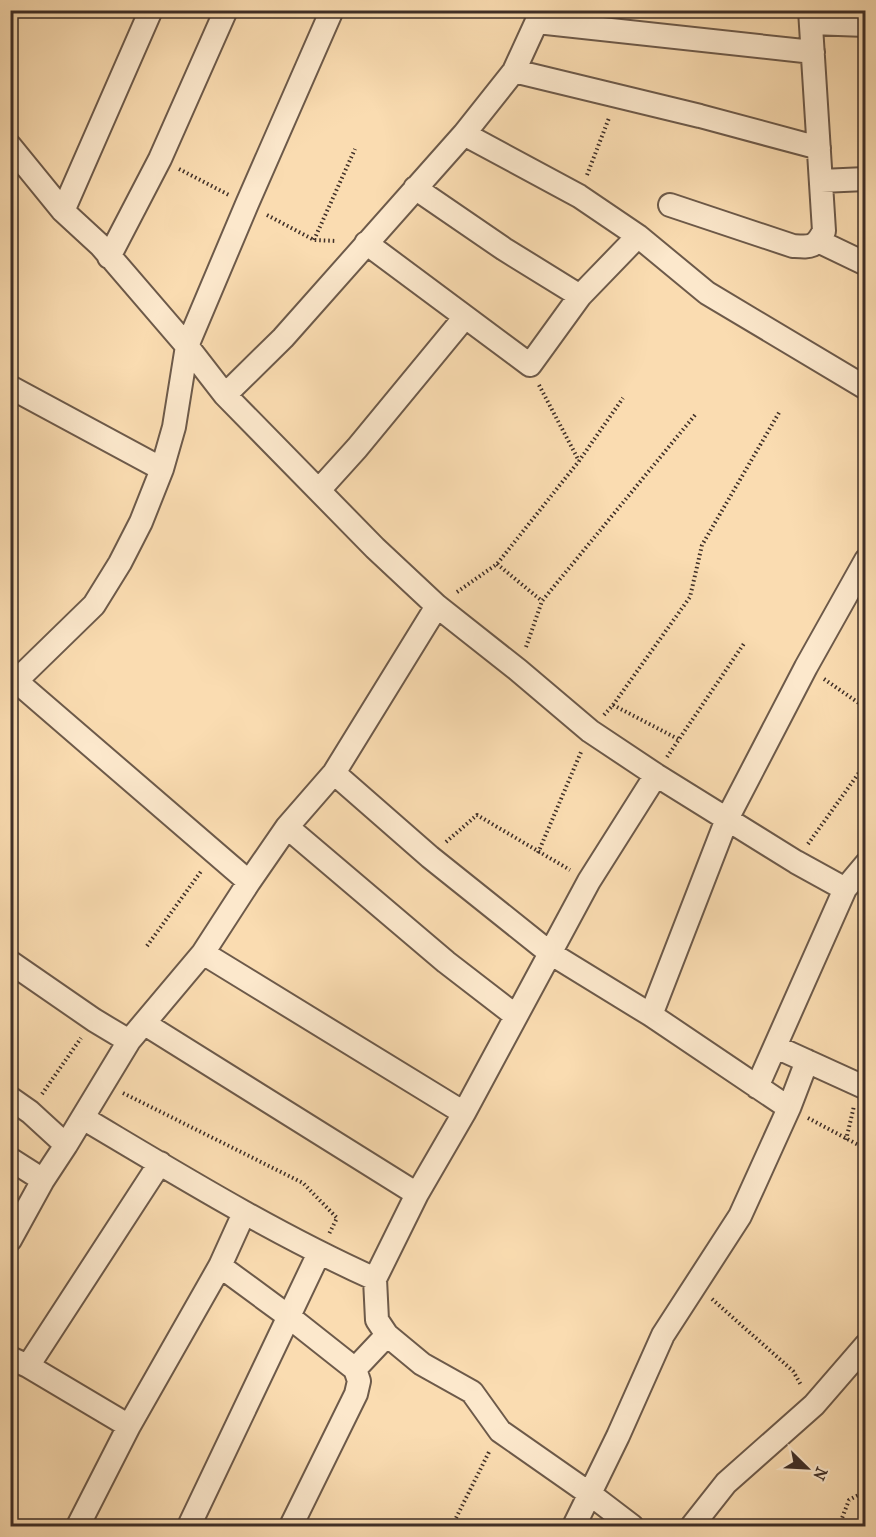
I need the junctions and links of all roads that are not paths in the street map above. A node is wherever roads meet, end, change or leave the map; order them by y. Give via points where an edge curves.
1 (151, 10) edge
2 (226, 10) edge
3 (332, 10) edge
4 (540, 16) edge
5 (811, 17) edge
6 (866, 25) edge
7 (813, 52) junction
8 (514, 71) junction
9 (464, 134) junction
10 (10, 146) edge
11 (819, 148) junction
12 (866, 179) edge
13 (821, 181) junction
14 (415, 188) junction
15 (670, 205) dead end
16 (63, 211) junction
17 (638, 236) junction
18 (818, 241) junction
19 (366, 243) junction
20 (109, 257) junction
21 (866, 264) edge
22 (580, 296) junction
23 (465, 317) junction
24 (187, 346) junction
25 (10, 387) edge
26 (866, 388) edge
27 (225, 395) junction
28 (162, 469) junction
29 (319, 490) junction
30 (866, 560) edge
31 (437, 606) junction
32 (13, 684) edge
33 (334, 774) junction
34 (656, 776) junction
35 (727, 819) junction
36 (287, 827) junction
37 (866, 864) edge
38 (249, 882) junction
39 (845, 889) junction
40 (550, 952) junction
41 (203, 953) junction
42 (10, 962) edge
43 (651, 1015) junction
44 (516, 1016) junction
45 (144, 1024) junction
46 (129, 1041) junction
47 (776, 1047) junction
48 (807, 1061) junction
49 (757, 1087) junction
50 (866, 1088) edge
51 (10, 1098) edge
52 (789, 1108) junction
53 (464, 1113) junction
54 (83, 1118) junction
55 (66, 1145) junction
56 (10, 1159) edge
57 (160, 1163) junction
58 (43, 1180) junction
59 (417, 1194) junction
60 (244, 1214) junction
61 (10, 1240) edge
62 (319, 1254) junction
63 (219, 1266) junction
64 (375, 1279) junction
65 (288, 1316) junction
66 (387, 1335) junction
67 (866, 1345) edge
68 (19, 1362) edge
69 (355, 1369) junction
70 (129, 1426) junction
71 (590, 1494) junction
72 (78, 1527) edge
73 (189, 1527) edge
74 (291, 1527) edge
75 (574, 1527) edge
76 (632, 1527) edge
77 (692, 1527) edge

1 - 16 street
2 - 20 street via 160,159
3 - 24 street
4 - 7 street
4 - 8 street
5 - 6 street
5 - 7 street
7 - 11 street
8 - 9 street
8 - 11 street
9 - 14 street
9 - 17 street via 579,196
10 - 16 street
11 - 13 street
12 - 13 street
13 - 18 street via 824,231
14 - 19 street
14 - 22 street
15 - 18 street via 793,246 810,247
16 - 20 street
17 - 22 street
17 - 26 street via 706,293
18 - 21 street
19 - 23 street
19 - 27 street via 283,338
20 - 24 street
22 - 23 street via 530,365
23 - 29 street
24 - 27 street
24 - 28 street via 174,427
25 - 28 street
27 - 29 street
28 - 32 street via 141,522 94,605
29 - 31 street
30 - 35 street
31 - 33 street
31 - 34 street via 590,731
32 - 38 street
33 - 36 street
33 - 40 street via 430,857
34 - 35 street
34 - 40 street via 589,881
35 - 39 street
35 - 43 street
36 - 38 street
36 - 44 street
37 - 39 street
38 - 41 street
39 - 47 street
40 - 43 street
40 - 44 street
41 - 45 street
41 - 53 street
42 - 46 street
43 - 49 street
44 - 53 street
45 - 46 street
45 - 59 street
46 - 54 street
47 - 48 street
47 - 49 street
48 - 50 street
48 - 52 street
49 - 52 street
51 - 55 street
52 - 71 street via 740,1216 663,1335
53 - 59 street
54 - 55 street
54 - 57 street
55 - 58 street
56 - 58 street
57 - 60 street
57 - 68 street
58 - 61 street
59 - 64 street
60 - 62 street
60 - 63 street
62 - 64 street
62 - 65 street
63 - 65 street
63 - 70 street
64 - 66 street via 377,1320
65 - 69 street
65 - 73 street
66 - 69 street
66 - 71 street via 422,1364 472,1392 500,1431
67 - 77 street via 814,1405 726,1483
68 - 70 street
69 - 74 street via 359,1381 356,1394
70 - 72 street
71 - 75 street
71 - 76 street

